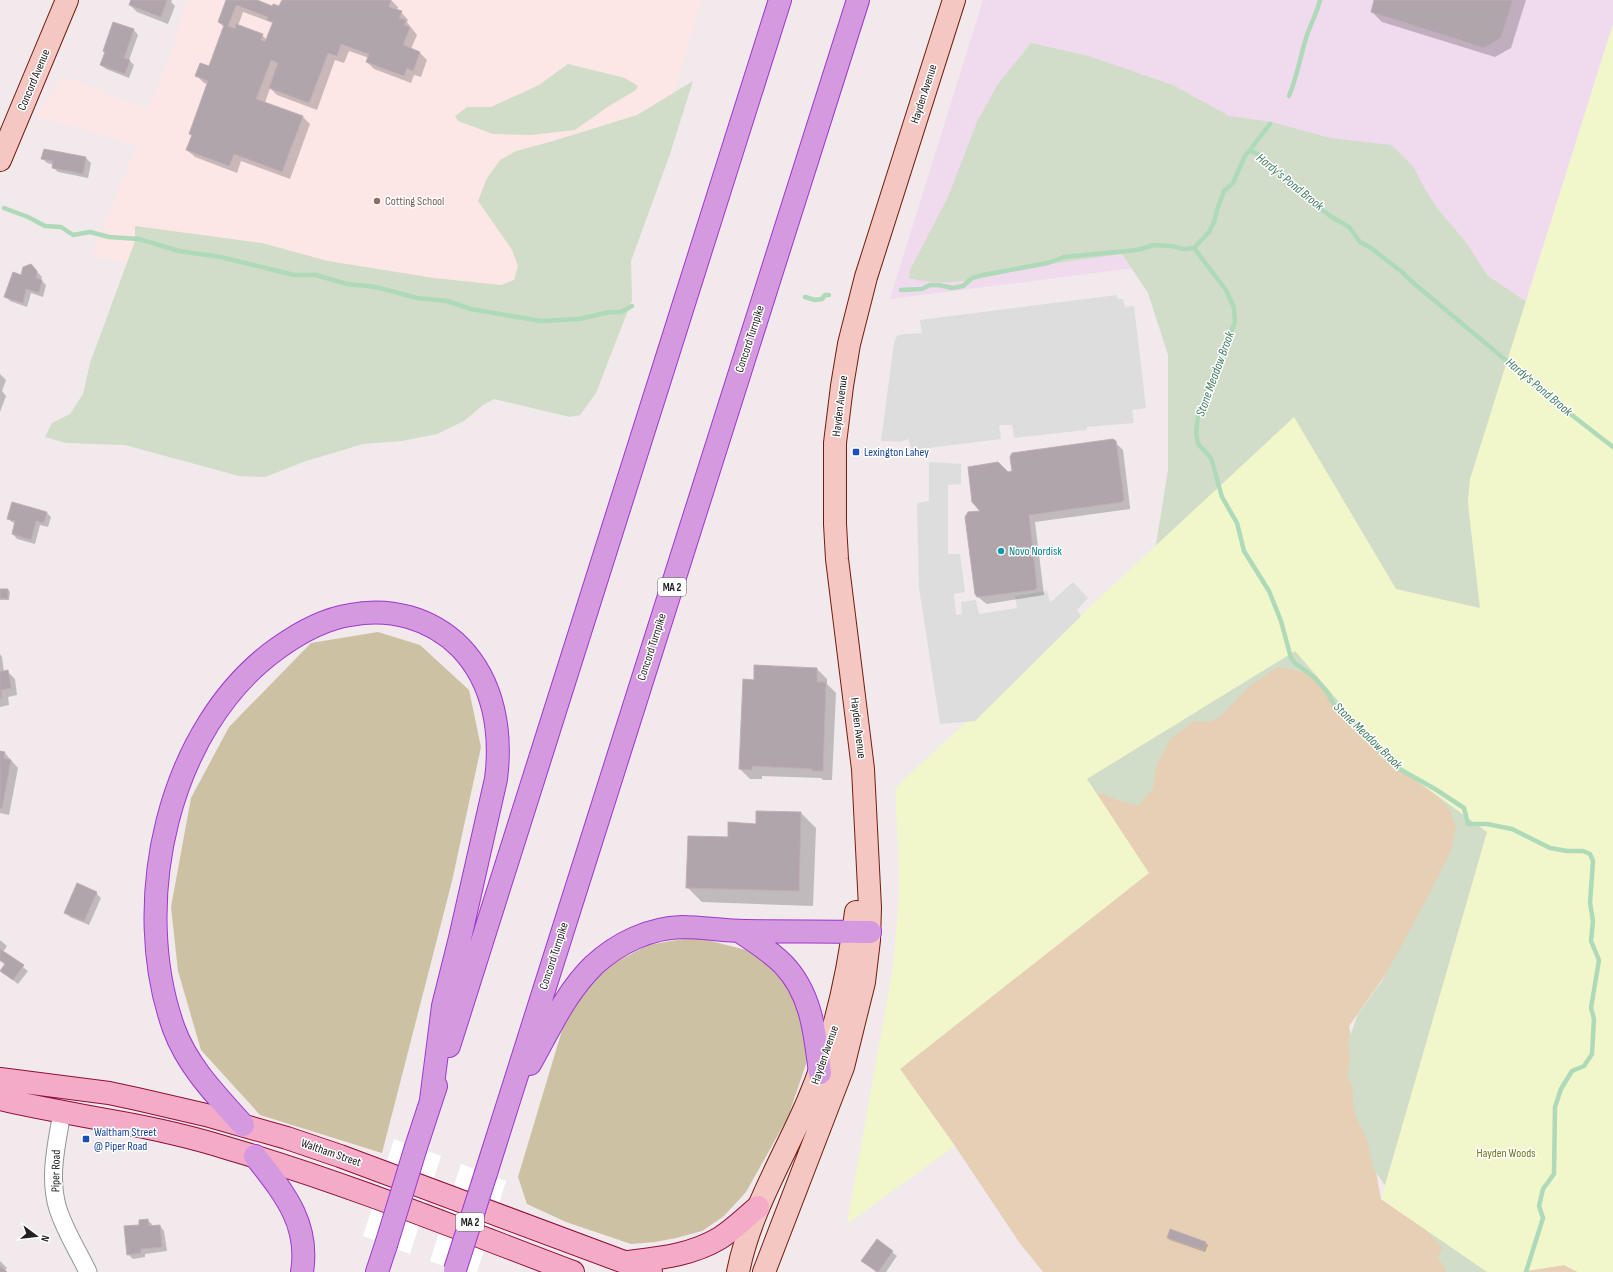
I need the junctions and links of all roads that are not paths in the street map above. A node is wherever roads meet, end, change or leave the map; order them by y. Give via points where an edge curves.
1 (67, 0) edge
2 (780, 0) edge
3 (858, 0) edge
4 (954, 0) edge
5 (0, 160) edge
6 (739, 931) junction
7 (861, 932) junction
8 (820, 1073) junction
9 (0, 1079) edge
10 (67, 1087) junction
11 (0, 1099) edge
12 (431, 1100) junction
13 (508, 1103) junction
14 (62, 1112) junction
15 (243, 1126) junction
16 (255, 1156) junction
17 (758, 1207) junction
18 (624, 1262) junction
19 (455, 1271) edge
20 (88, 1272) edge
21 (302, 1272) edge
22 (377, 1272) edge
23 (573, 1272) edge
24 (651, 1272) edge
25 (738, 1272) edge
26 (764, 1272) edge

1 - 5 street, Concord Avenue
2 - 12 highway
3 - 13 highway, Concord Turnpike / MA 2
4 - 7 street, Hayden Avenue via 859,303 838,414 835,536 863,769 866,826
6 - 7 highway
6 - 8 highway via 776,958 799,986 813,1021
6 - 13 highway via 670,928 639,936 609,954 589,971 568,998
7 - 8 street, Hayden Avenue
7 - 26 street, Hayden Avenue via 864,982 843,1067
8 - 17 street, Hayden Avenue via 791,1141
9 - 10 main road, Waltham Street
10 - 14 main road
10 - 15 main road, Waltham Street via 151,1102
11 - 14 main road
12 - 15 highway via 443,1006 496,779 496,722 482,678 468,656 448,637 425,623 400,615 357,613 329,620 295,637 259,662 237,684 210,721 194,750 167,824 159,870 156,912 158,954 168,1005 176,1034 189,1060
12 - 22 highway, bridge
13 - 19 highway, Concord Turnpike / MA 2, bridge
14 - 16 main road via 138,1126
14 - 20 street, Piper Road via 54,1165 54,1192 61,1217
15 - 18 main road, Waltham Street via 334,1153
16 - 21 highway via 283,1192 293,1211 302,1241
16 - 23 main road via 319,1177
17 - 18 main road via 727,1233 704,1246 670,1256
17 - 25 street, Hayden Avenue via 747,1234
18 - 24 main road, Waltham Street

